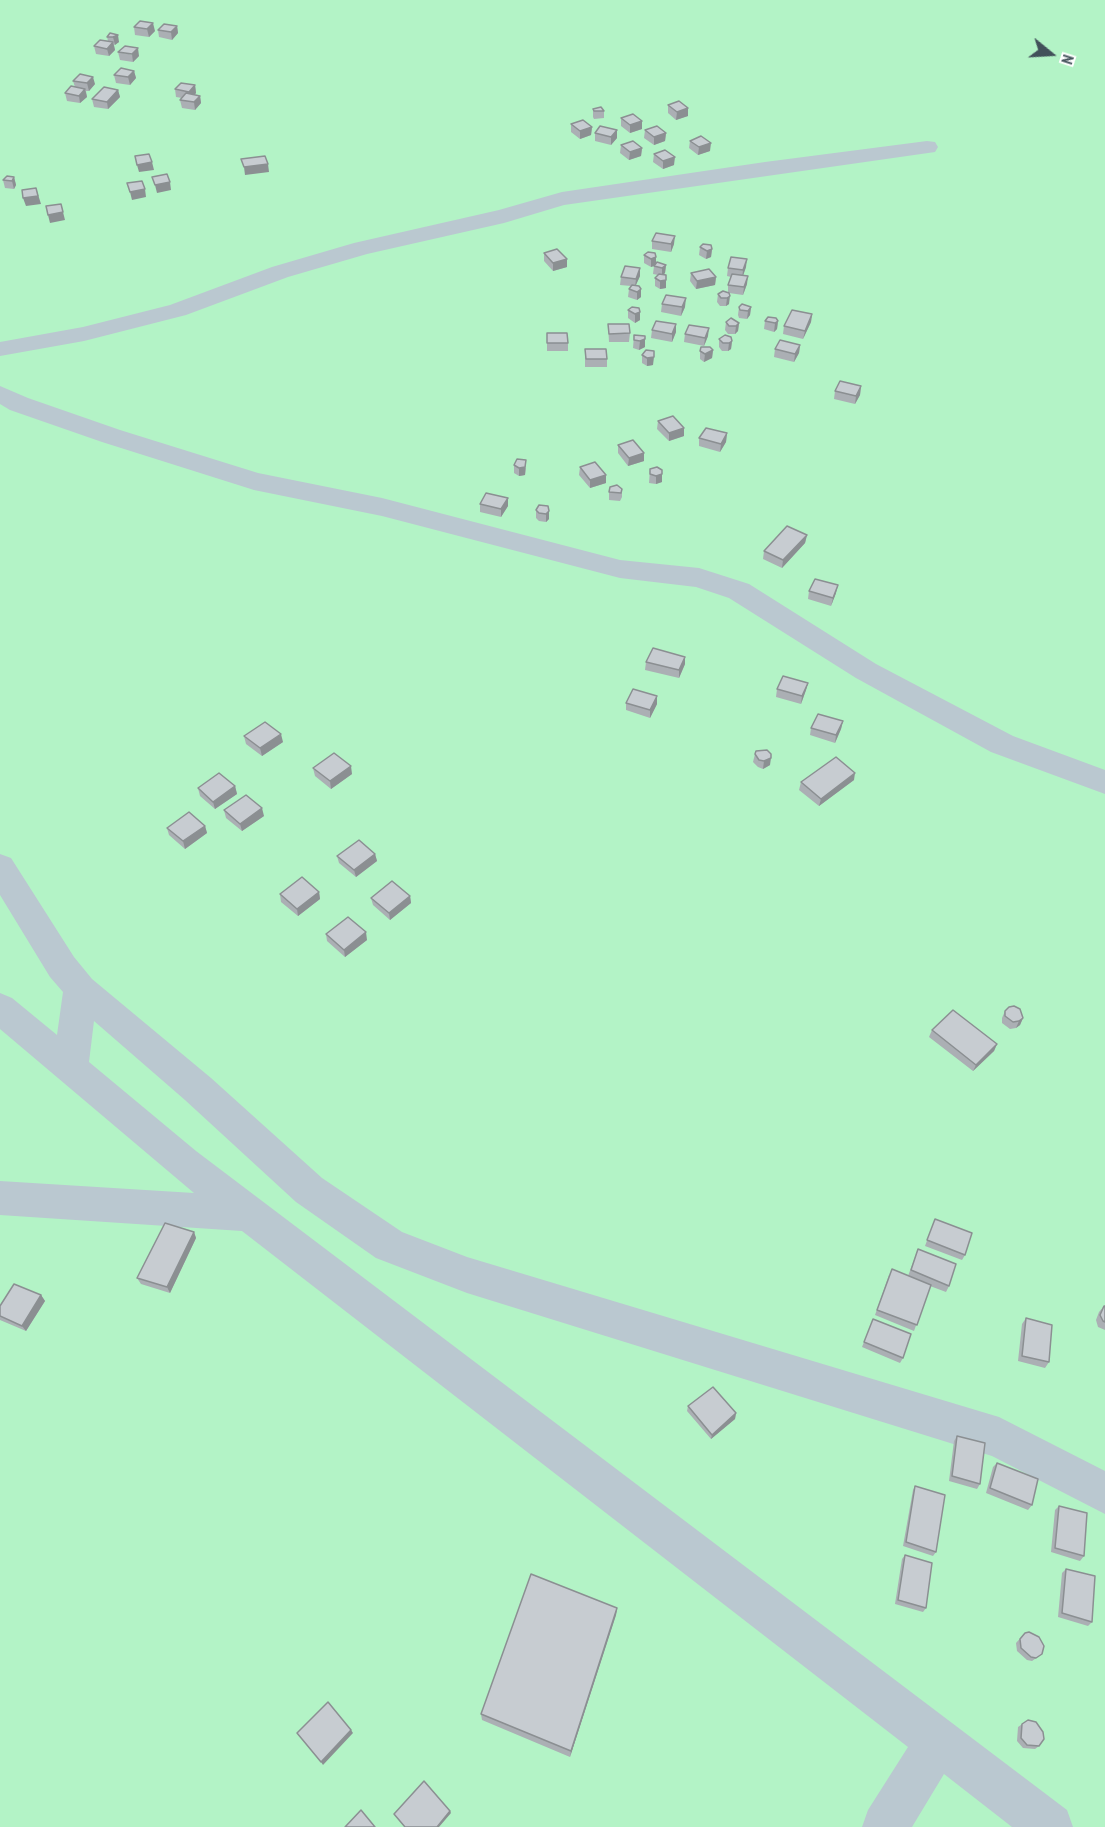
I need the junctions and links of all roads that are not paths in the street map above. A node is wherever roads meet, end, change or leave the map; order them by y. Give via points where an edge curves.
1 (927, 147) dead end
2 (0, 349) edge
3 (0, 394) edge
4 (1105, 782) edge
5 (0, 867) edge
6 (80, 989) junction
7 (0, 1008) edge
8 (71, 1068) junction
9 (0, 1198) edge
10 (249, 1214) junction
11 (1105, 1494) edge
12 (938, 1741) junction
13 (885, 1827) edge
14 (1050, 1827) edge

1 - 2 street via 562,199 362,248 280,272 178,310 84,334
3 - 4 street via 111,436 254,481 382,507 620,569 699,578 739,591 866,671 1002,744
5 - 6 street
6 - 8 street
6 - 11 street via 309,1190 390,1245 467,1275 999,1438
7 - 8 street
8 - 10 street
9 - 10 street
10 - 12 street
12 - 13 street
12 - 14 street

